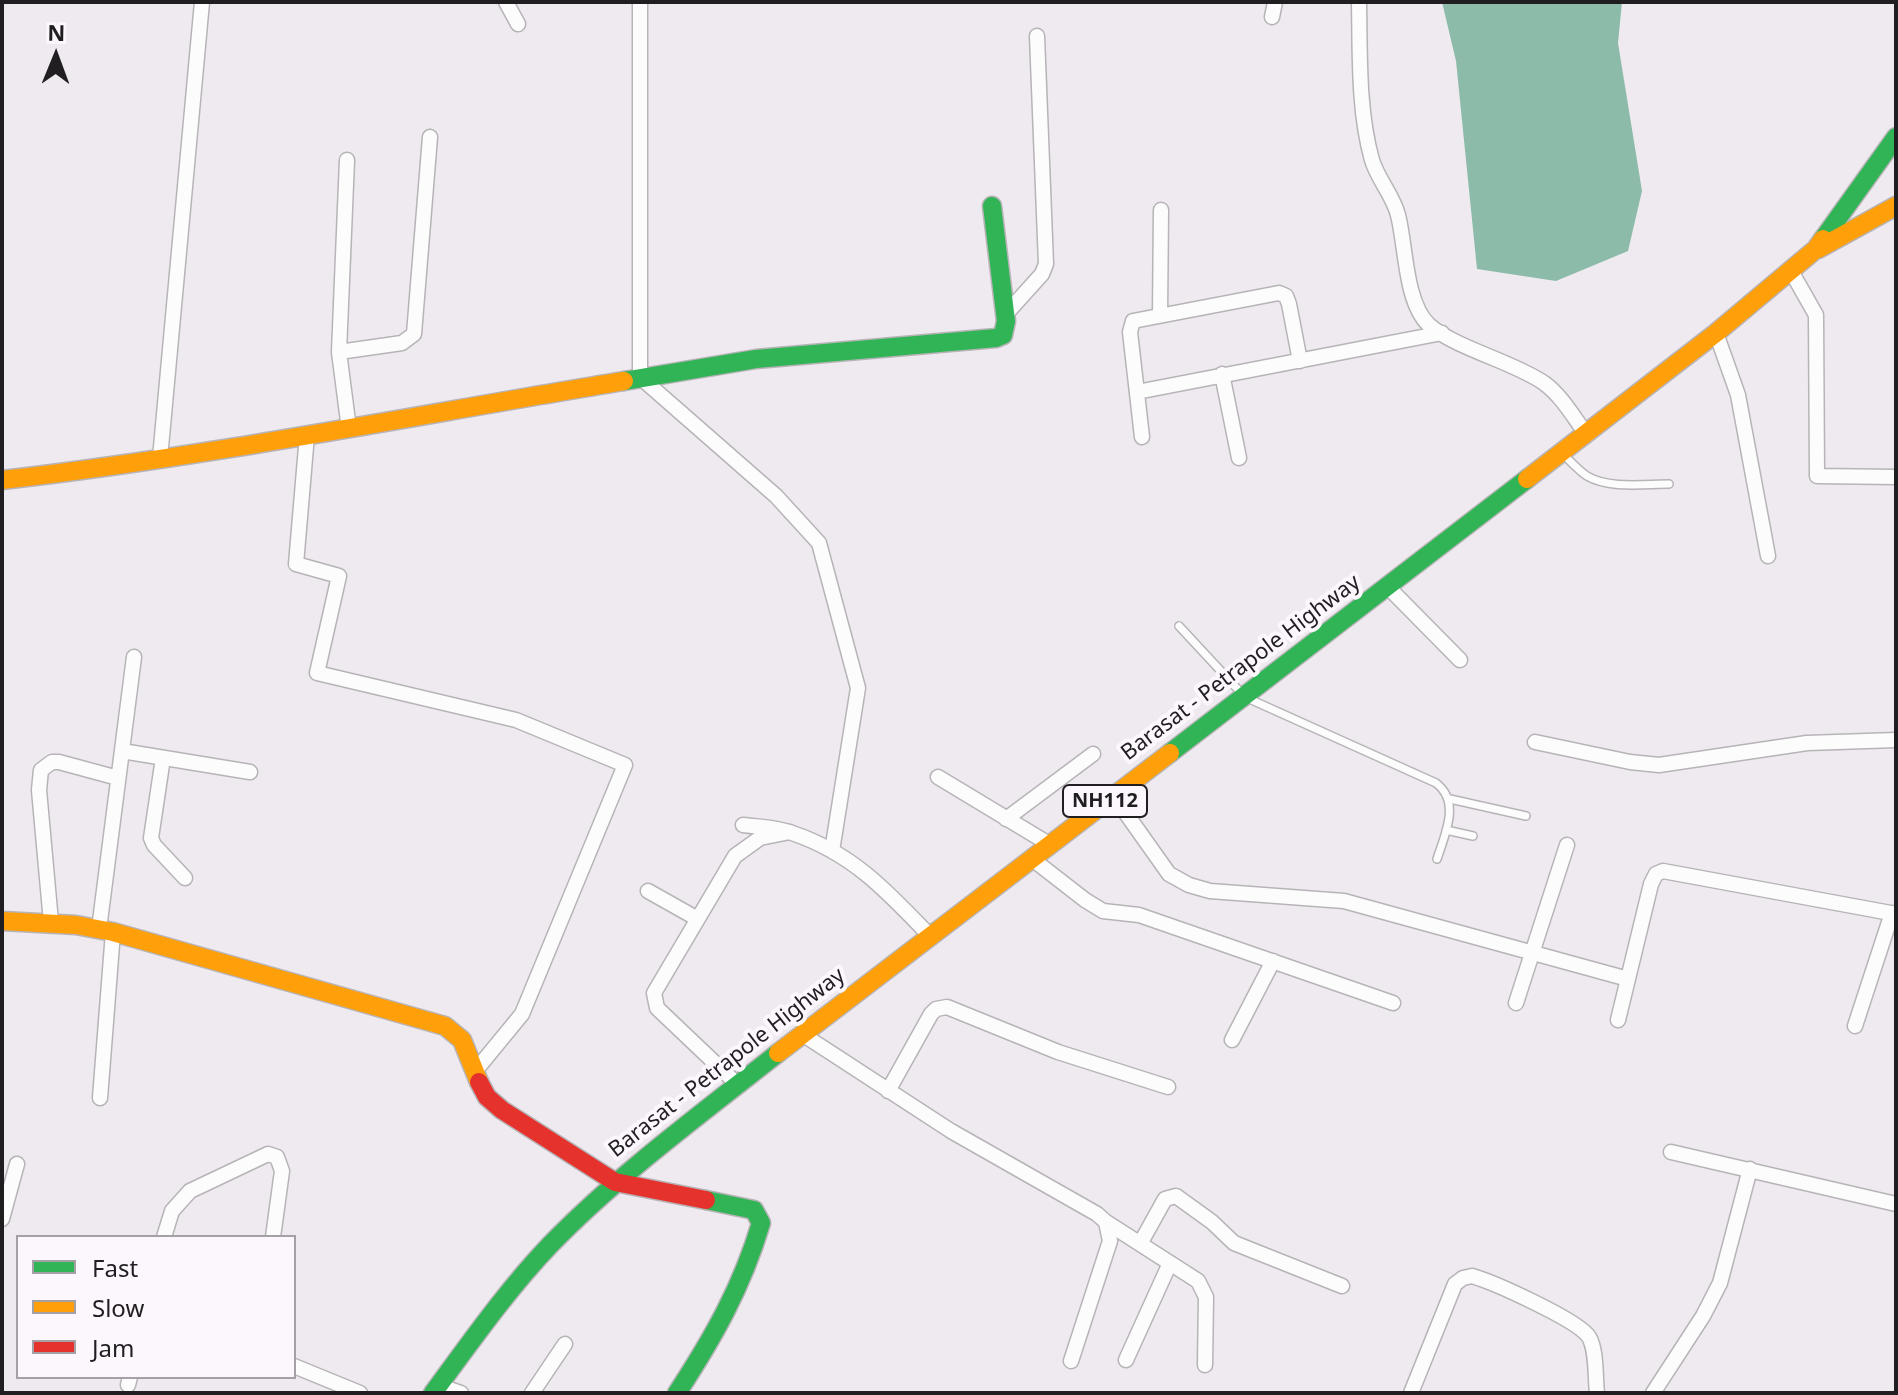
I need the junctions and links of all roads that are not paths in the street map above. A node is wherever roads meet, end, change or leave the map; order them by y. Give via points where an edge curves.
1 (202, 2) edge
2 (506, 2) edge
3 (640, 2) edge
4 (1359, 2) edge
5 (518, 24) dead end
6 (1037, 36) dead end
7 (430, 137) dead end
8 (1896, 137) edge
9 (347, 160) dead end
10 (992, 206) dead end
11 (1896, 206) edge
12 (1161, 210) dead end
13 (1816, 249) junction
14 (1791, 271) junction
15 (1005, 315) junction
16 (1160, 315) junction
17 (1442, 333) junction
18 (1716, 333) junction
19 (339, 352) junction
20 (1300, 361) junction
21 (1222, 374) junction
22 (640, 377) junction
23 (1137, 392) junction
24 (349, 429) junction
25 (307, 435) junction
26 (1587, 435) junction
27 (1142, 437) dead end
28 (1562, 453) junction
29 (160, 458) junction
30 (1239, 458) dead end
31 (1896, 477) edge
32 (2, 480) edge
33 (1669, 484) dead end
34 (1768, 556) dead end
35 (1387, 586) junction
36 (1179, 626) dead end
37 (134, 657) dead end
38 (1460, 660) dead end
39 (1245, 697) junction
40 (1896, 740) edge
41 (1535, 742) dead end
42 (122, 751) junction
43 (1093, 754) dead end
44 (163, 758) junction
45 (250, 772) dead end
46 (938, 777) dead end
47 (118, 778) junction
48 (1113, 795) junction
49 (1450, 799) junction
50 (1526, 816) dead end
51 (1006, 819) junction
52 (743, 825) dead end
53 (1446, 830) junction
54 (790, 832) junction
55 (1473, 836) dead end
56 (1049, 844) junction
57 (1567, 845) dead end
58 (832, 851) junction
59 (1031, 858) junction
60 (1437, 859) dead end
61 (185, 878) dead end
62 (648, 891) dead end
63 (1894, 914) edge
64 (696, 918) junction
65 (2, 921) edge
66 (51, 922) junction
67 (106, 931) junction
68 (930, 936) junction
69 (1532, 951) junction
70 (1273, 961) junction
71 (1628, 979) junction
72 (1393, 1003) dead end
73 (1516, 1003) dead end
74 (1618, 1020) dead end
75 (1855, 1026) dead end
76 (802, 1034) junction
77 (1232, 1040) dead end
78 (476, 1070) junction
79 (737, 1084) junction
80 (1168, 1087) dead end
81 (888, 1091) junction
82 (100, 1098) dead end
83 (1671, 1152) dead end
84 (17, 1164) dead end
85 (1750, 1169) junction
86 (615, 1182) junction
87 (1896, 1204) edge
88 (2, 1219) edge
89 (1106, 1222) junction
90 (165, 1235) edge
91 (273, 1235) edge
92 (1140, 1244) junction
93 (1170, 1263) junction
94 (1342, 1286) dead end
95 (565, 1344) dead end
96 (1126, 1360) dead end
97 (1071, 1361) dead end
98 (1205, 1365) dead end
99 (296, 1367) edge
100 (436, 1389) edge
101 (360, 1393) edge
102 (461, 1393) edge
103 (532, 1393) edge
104 (677, 1393) edge
105 (1411, 1393) edge
106 (1597, 1393) edge
107 (1653, 1393) edge

1 - 29 street
2 - 5 street
3 - 22 street
4 - 17 street via 1360,76 1371,156 1398,213 1413,298 1421,316
6 - 15 street via 1046,264
7 - 19 street via 414,334 402,343
8 - 13 main road, Barasat - Petrapole Highway / NH112
9 - 19 street
10 - 15 main road
11 - 13 main road
12 - 16 street
13 - 14 main road, Barasat - Petrapole Highway / NH112
14 - 18 main road, Barasat - Petrapole Highway / NH112
14 - 31 street via 1816,315 1817,476
15 - 22 main road via 1006,329 996,338 756,359
16 - 20 street via 1279,293 1289,304
16 - 23 street via 1130,325
17 - 20 street
17 - 26 street via 1540,381
18 - 26 main road, Barasat - Petrapole Highway / NH112
18 - 34 street via 1738,395
19 - 24 street
20 - 21 street
21 - 23 street
21 - 30 street
22 - 24 main road
22 - 58 street via 776,496 819,543 858,688
23 - 27 street
24 - 25 main road
25 - 29 main road
25 - 78 street via 296,564 339,576 317,673 516,720 625,765 522,1014
26 - 28 main road, Barasat - Petrapole Highway / NH112
28 - 33 lane via 1596,480
28 - 35 main road, Barasat - Petrapole Highway / NH112
29 - 32 main road
35 - 38 street
35 - 39 main road, Barasat - Petrapole Highway / NH112
36 - 39 lane
37 - 42 street
39 - 48 main road, Barasat - Petrapole Highway / NH112
39 - 49 lane via 1436,783
40 - 41 street via 1801,744 1659,765
42 - 44 street
42 - 47 street
43 - 51 street
44 - 45 street
44 - 61 street via 151,838
46 - 51 street
47 - 66 street via 59,762 41,770
47 - 67 street
48 - 56 main road, Barasat - Petrapole Highway / NH112
48 - 69 street via 1169,874 1189,885 1344,901
49 - 50 lane
49 - 53 lane
51 - 56 street
52 - 54 street
53 - 55 lane
53 - 60 lane
54 - 58 street
54 - 64 street via 760,838 735,856
56 - 59 main road, Barasat - Petrapole Highway / NH112
57 - 69 street
58 - 68 street via 878,882
59 - 68 main road, Barasat - Petrapole Highway / NH112
59 - 70 street via 1103,911 1139,915
62 - 64 street
63 - 71 street via 1663,871 1651,884
63 - 75 street
64 - 79 street via 654,1000
65 - 66 main road
66 - 67 main road
67 - 78 main road via 445,1026 463,1040
67 - 82 street
68 - 76 main road, Barasat - Petrapole Highway / NH112
69 - 71 street
69 - 73 street
70 - 72 street
70 - 77 street
71 - 74 street
76 - 79 main road, Barasat - Petrapole Highway / NH112
76 - 81 street
78 - 86 main road via 488,1098 502,1110
79 - 86 main road, Barasat - Petrapole Highway / NH112
80 - 81 street via 1058,1052 947,1007 931,1014
81 - 89 street
83 - 85 street
84 - 88 street
85 - 87 street
85 - 107 street via 1720,1283
86 - 100 main road, Barasat - Petrapole Highway / NH112 via 548,1247
86 - 104 main road via 747,1207 759,1215 748,1266 713,1338
89 - 92 street
89 - 97 street via 1110,1241
90 - 91 street via 172,1211 190,1191 268,1154 277,1157 282,1171
92 - 93 street
92 - 94 street via 1165,1199 1176,1196 1234,1243
93 - 96 street
93 - 98 street via 1203,1288
95 - 103 street
99 - 101 street
100 - 102 street
105 - 106 street via 1455,1284 1472,1276 1539,1305 1586,1333

